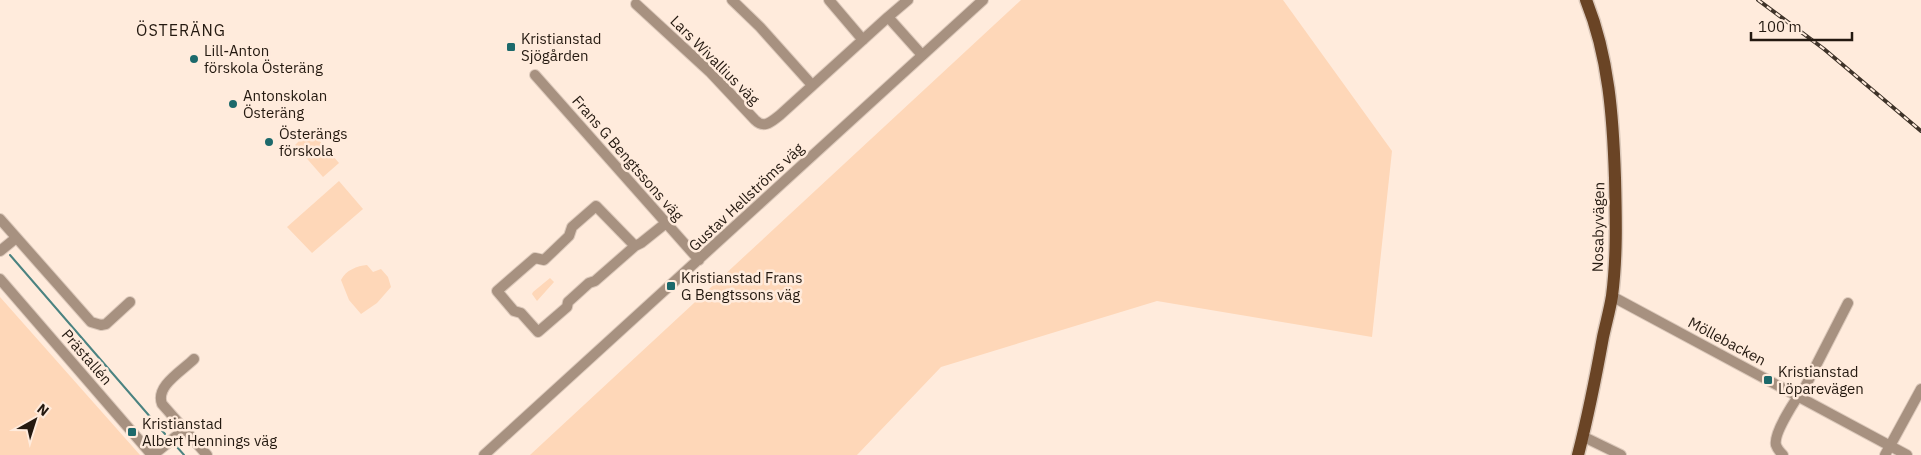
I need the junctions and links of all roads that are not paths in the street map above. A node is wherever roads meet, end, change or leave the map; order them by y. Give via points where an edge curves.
1 (732, 0) edge
2 (829, 0) edge
3 (908, 0) edge
4 (983, 0) edge
5 (1586, 0) edge
6 (636, 4) dead end
7 (888, 17) junction
8 (863, 40) junction
9 (922, 55) junction
10 (535, 74) dead end
11 (812, 85) junction
12 (0, 219) edge
13 (666, 223) junction
14 (16, 238) junction
15 (634, 246) junction
16 (0, 252) edge
17 (699, 260) junction
18 (0, 279) edge
19 (1612, 297) junction
20 (130, 302) dead end
21 (1848, 303) dead end
22 (194, 359) dead end
23 (1921, 389) edge
24 (1798, 396) junction
25 (184, 430) junction
26 (1582, 436) junction
27 (1887, 451) edge
28 (152, 455) edge
29 (207, 455) edge
30 (484, 455) edge
31 (1578, 455) edge
32 (1621, 455) edge
33 (1783, 455) edge
34 (1907, 455) edge

1 - 11 street
2 - 8 street
3 - 7 street, Lars Wivallius väg
4 - 9 street, Gustav Hellströms väg
5 - 19 main road, Nosabyvägen via 1605,67 1613,126 1616,217
6 - 11 street, Lars Wivallius väg via 710,72 759,124 768,124
7 - 8 street, Lars Wivallius väg
7 - 9 street
8 - 11 street, Lars Wivallius väg
9 - 17 street, Gustav Hellströms väg
10 - 13 street, Frans G Bengtssons väg
12 - 14 street
13 - 15 street
13 - 17 street, Frans G Bengtssons väg
14 - 16 street
14 - 20 street via 90,322 106,324
15 - 15 street via 538,332 497,291 535,258 544,260 569,236 572,227 596,206
17 - 30 street, Gustav Hellströms väg
18 - 28 street, Prästallén
19 - 24 street, Möllebacken
19 - 26 main road, Nosabyvägen
21 - 24 street
22 - 25 street via 163,388 160,395 162,404
23 - 27 street
24 - 27 street, Möllebacken
24 - 33 street via 1776,435 1776,445
25 - 28 street
25 - 29 street
26 - 31 main road, Nosabyvägen
26 - 32 street
27 - 34 street, Möllebacken

